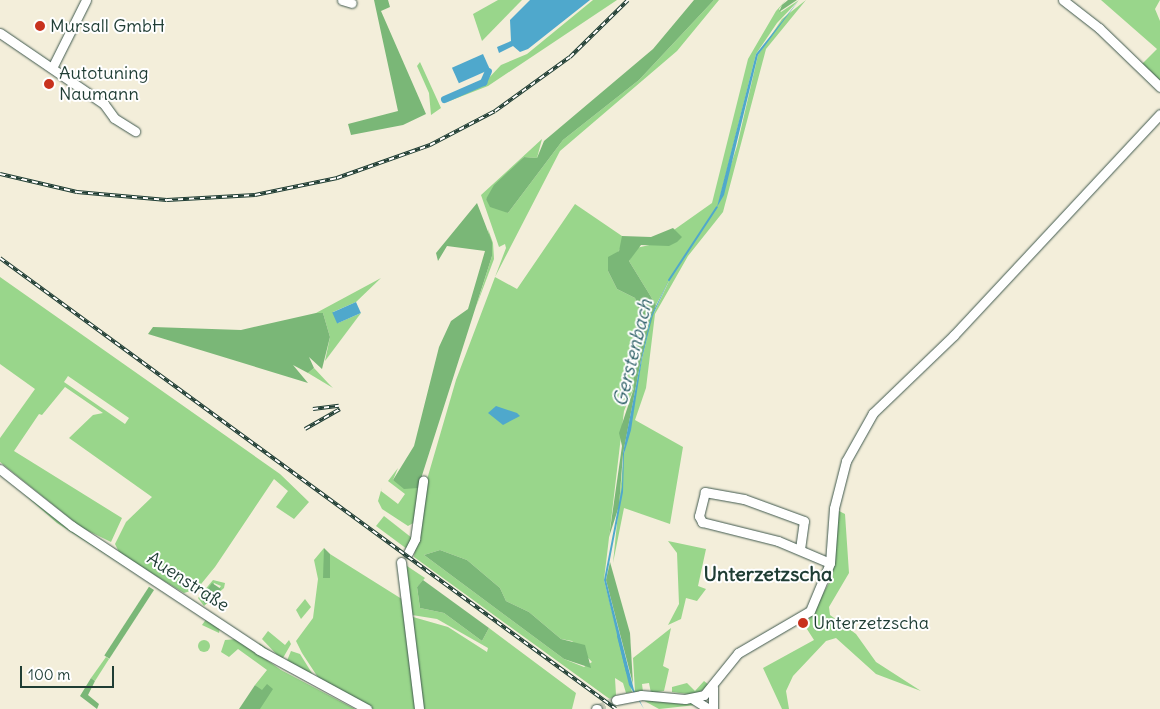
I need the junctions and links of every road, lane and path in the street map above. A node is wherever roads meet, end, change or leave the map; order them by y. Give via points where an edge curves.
1 (86, 0) edge
2 (342, 0) edge
3 (1063, 0) edge
4 (352, 3) dead end
5 (0, 33) edge
6 (52, 68) junction
7 (1160, 87) edge
8 (1160, 114) edge
9 (134, 131) dead end
10 (0, 469) edge
11 (423, 481) dead end
12 (800, 549) junction
13 (408, 553) dead end
14 (401, 562) dead end
15 (830, 563) junction
16 (714, 687) junction
17 (694, 699) junction
18 (616, 700) tunnel mouth
19 (367, 709) edge
20 (419, 709) edge
21 (708, 709) edge
22 (713, 709) edge

1 - 6 street
2 - 4 street
3 - 7 street via 1099,28
5 - 6 street
6 - 9 street
8 - 15 street via 954,335 873,413 851,448 834,508
10 - 19 street, Auenstraße via 72,526 259,650
11 - 13 street via 415,539
12 - 12 street via 702,522 699,516 705,492 744,499 804,521
12 - 15 street
14 - 20 street
15 - 16 street via 810,611 738,653
16 - 17 street
16 - 22 street
17 - 18 street via 641,695
17 - 21 street

